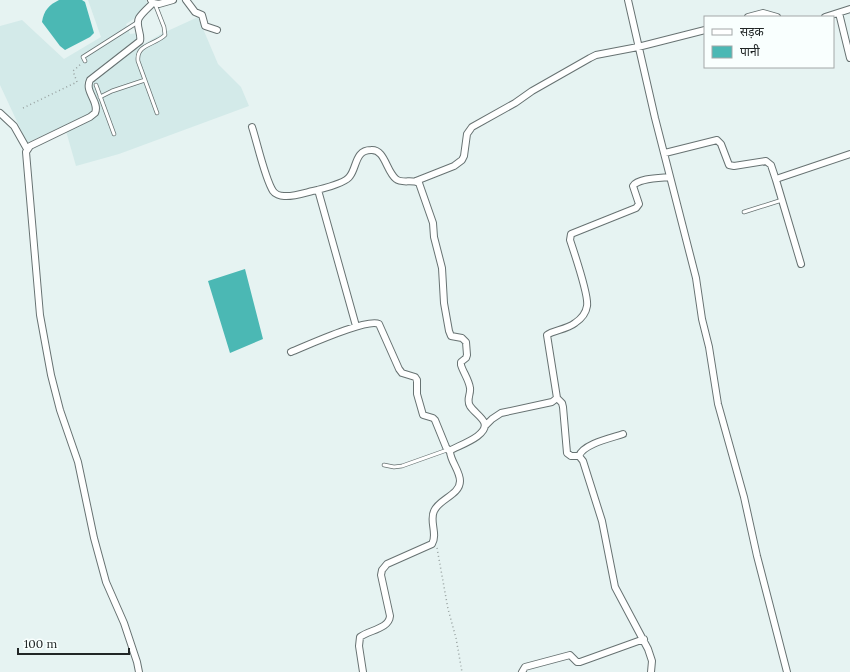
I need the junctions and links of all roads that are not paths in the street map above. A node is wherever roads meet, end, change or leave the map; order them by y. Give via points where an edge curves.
1 (173, 0) edge
2 (186, 0) edge
3 (628, 0) edge
4 (153, 2) edge
5 (850, 9) edge
6 (839, 13) junction
7 (751, 16) edge
8 (773, 16) edge
9 (828, 16) edge
10 (138, 22) junction
11 (217, 30) dead end
12 (704, 30) edge
13 (638, 47) junction
14 (850, 58) edge
15 (85, 61) road end
16 (145, 80) junction
17 (96, 85) dead end
18 (100, 97) junction
19 (157, 113) dead end
20 (0, 114) edge
21 (252, 127) dead end
22 (114, 134) dead end
23 (27, 149) junction
24 (665, 153) junction
25 (850, 154) edge
26 (670, 177) junction
27 (776, 180) junction
28 (416, 181) junction
29 (318, 190) junction
30 (782, 200) junction
31 (744, 212) dead end
32 (801, 264) dead end
33 (356, 326) junction
34 (291, 352) dead end
35 (557, 398) junction
36 (485, 426) junction
37 (623, 434) dead end
38 (449, 451) junction
39 (579, 456) junction
40 (384, 465) dead end
41 (644, 639) junction
42 (139, 672) edge
43 (363, 672) edge
44 (522, 672) edge
45 (651, 672) edge
46 (787, 672) edge

1 - 4 street
2 - 11 street via 195,12 202,15 204,26
3 - 13 street
4 - 10 street
4 - 16 lane via 165,31 162,37 139,51 138,61
5 - 6 street
6 - 9 street
6 - 14 street
7 - 8 street via 760,13
10 - 15 lane via 83,57
10 - 23 street via 140,42 88,84 96,106 95,113
12 - 13 street
13 - 24 street
13 - 28 street via 596,55 472,127 467,134 464,156 459,163
16 - 18 lane
16 - 19 lane
17 - 18 lane
18 - 22 lane
20 - 23 street via 14,126
21 - 29 street via 273,191 283,196
23 - 42 street via 40,315 51,375 78,462 106,582 124,623
24 - 26 street
24 - 27 street via 717,140 729,165 766,161 771,165
25 - 27 street
26 - 35 street via 636,183 633,186 638,204 636,208 575,232 570,237 588,305 581,319 573,325 547,335
26 - 46 street via 696,278 718,404
27 - 30 street
28 - 29 street via 396,179 389,172 381,155 372,150 360,154 351,176 346,180
28 - 36 street via 432,216 434,237 442,268 449,331 452,336 464,339 467,346 466,358 461,365 470,388 468,403
29 - 33 street
30 - 31 lane
30 - 32 street
33 - 34 street
33 - 38 street via 376,322 379,324 399,369 417,380 417,394 423,415 435,420
35 - 36 street via 552,402 501,413
35 - 39 street via 563,407 567,453
36 - 38 street via 480,435
37 - 39 street via 589,446 582,450
38 - 40 lane via 402,466
38 - 43 street via 460,482 457,490 434,511 434,541 386,564 382,570 390,621 360,637
39 - 41 street via 583,460 602,521 615,587
41 - 44 street via 580,662 576,662 570,655 525,667
41 - 45 street via 652,660

